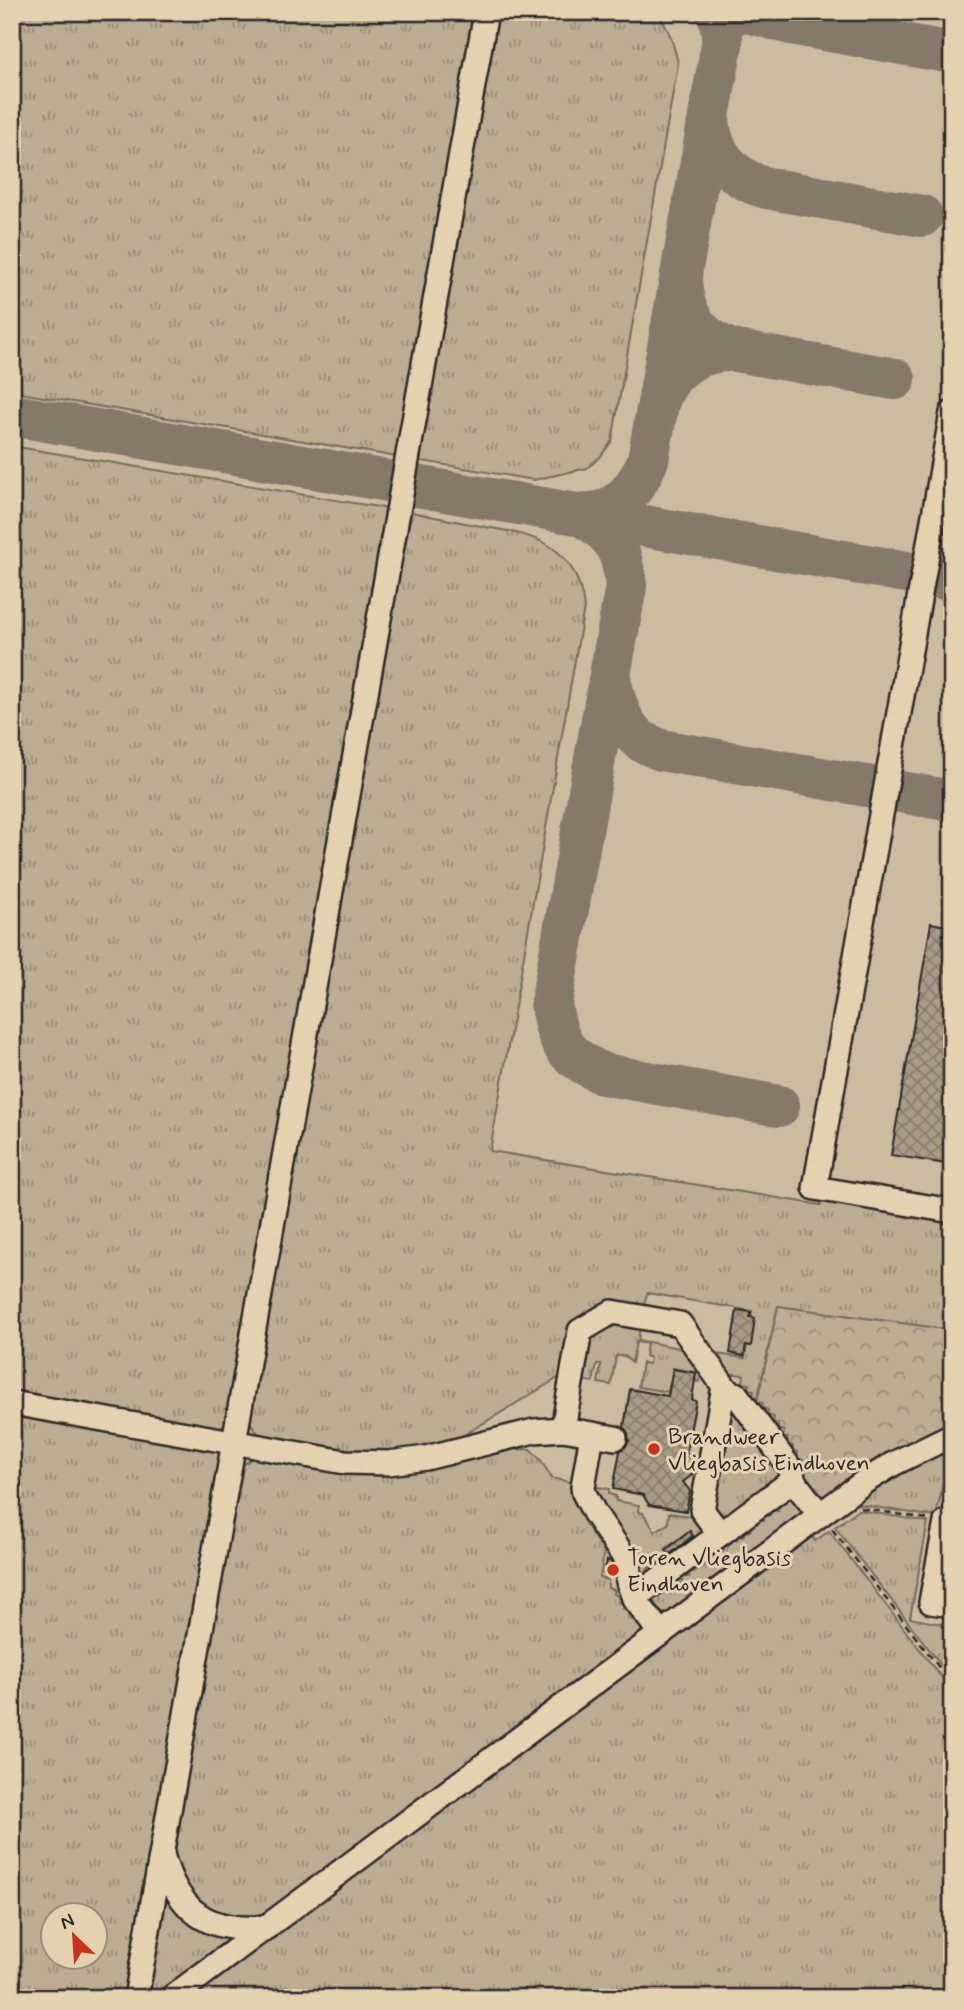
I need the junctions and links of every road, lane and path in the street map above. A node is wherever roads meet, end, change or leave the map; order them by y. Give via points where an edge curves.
1 (485, 12) edge
2 (952, 413) edge
3 (952, 1211) edge
4 (728, 1392) junction
5 (12, 1403) edge
6 (563, 1429) junction
7 (592, 1434) junction
8 (952, 1435) edge
9 (615, 1438) dead end
10 (234, 1442) junction
11 (793, 1479) junction
12 (856, 1507) dead end
13 (825, 1521) junction
14 (949, 1523) edge
15 (720, 1534) junction
16 (634, 1598) junction
17 (952, 1605) edge
18 (661, 1634) junction
19 (952, 1684) edge
20 (162, 1854) junction
21 (267, 1927) junction
22 (136, 1998) edge
23 (171, 1998) edge

1 - 10 lane
2 - 3 lane via 815,1188
4 - 6 lane via 680,1324 612,1312 580,1331
4 - 11 lane via 736,1394 792,1471
4 - 15 lane via 723,1392 702,1510
5 - 10 lane
6 - 7 lane
6 - 10 lane via 534,1431 389,1463 345,1462
7 - 9 lane
7 - 16 lane via 584,1493 629,1564
8 - 13 lane via 892,1464
10 - 20 lane
11 - 13 lane
11 - 15 lane
12 - 14 path
13 - 18 lane
13 - 19 path
14 - 17 lane via 931,1602
15 - 16 lane
16 - 18 lane
18 - 21 lane
20 - 21 lane via 180,1897 200,1916 243,1930
20 - 22 lane
21 - 23 lane

